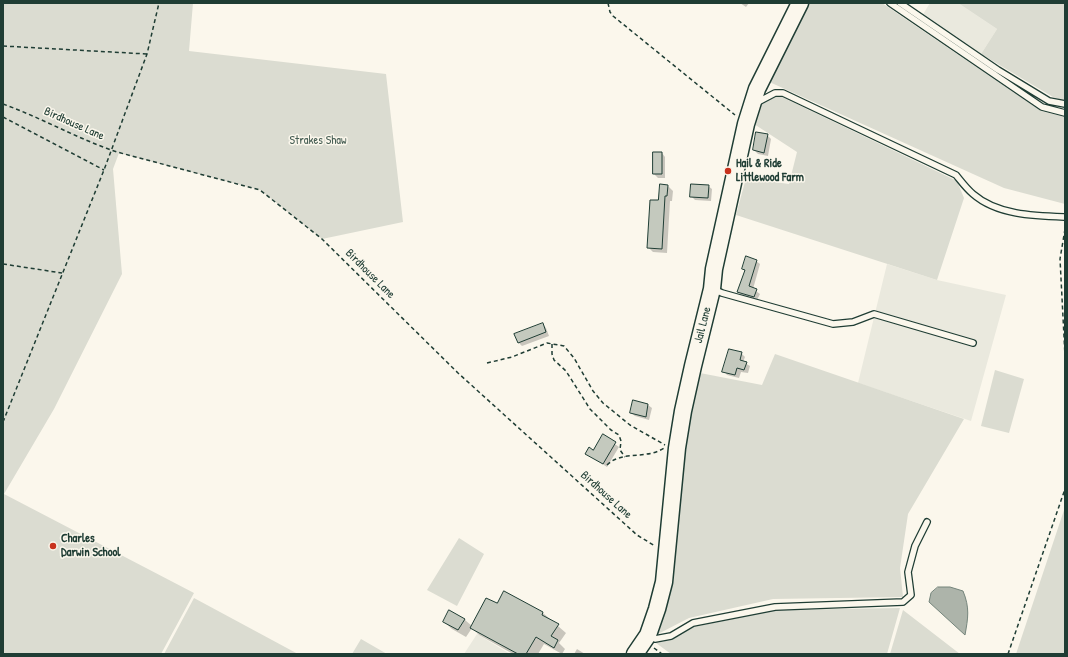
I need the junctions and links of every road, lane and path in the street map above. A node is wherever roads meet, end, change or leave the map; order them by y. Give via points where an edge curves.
1 (159, 3) edge
2 (608, 3) edge
3 (800, 3) edge
4 (890, 3) edge
5 (900, 3) edge
6 (3, 46) edge
7 (147, 54) junction
8 (3, 104) edge
9 (1065, 104) edge
10 (752, 105) junction
11 (1065, 113) edge
12 (3, 117) edge
13 (746, 124) junction
14 (112, 150) junction
15 (104, 170) junction
16 (1065, 217) edge
17 (1065, 229) edge
18 (3, 264) edge
19 (62, 273) junction
20 (712, 288) junction
21 (973, 343) dead end
22 (552, 344) junction
23 (1065, 356) edge
24 (486, 363) dead end
25 (3, 422) edge
26 (625, 457) junction
27 (607, 465) dead end
28 (1065, 489) edge
29 (927, 522) dead end
30 (667, 554) junction
31 (648, 635) junction
32 (635, 654) edge
33 (1008, 654) edge

1 - 7 path
2 - 13 path via 613,16
3 - 10 street, Jail Lane via 757,89
4 - 11 lane via 1042,107
5 - 9 lane via 998,70 1049,101
6 - 7 path
7 - 14 path
8 - 14 path, Birdhouse Lane
10 - 13 street, Jail Lane
10 - 16 lane via 775,93 782,93 956,175 973,194 992,206 1029,215
12 - 15 path
13 - 20 street, Jail Lane
14 - 15 path
14 - 30 path, Birdhouse Lane via 260,190 322,239 458,373 638,535
15 - 19 path
17 - 23 path via 1060,259
18 - 19 path
19 - 25 path
20 - 21 lane via 833,324 853,322 874,314
20 - 30 street, Jail Lane via 682,418
22 - 24 path via 547,343 512,357
22 - 26 path via 554,360 566,371 590,409 619,435 620,450
22 - 26 path via 564,346 603,403 630,425 667,446 650,453
26 - 27 path via 612,460
28 - 33 path
29 - 31 lane via 915,546 908,572 911,596 903,602 775,607 693,623 671,636 655,639
30 - 31 street, Jail Lane via 658,609
31 - 32 street, Jail Lane

